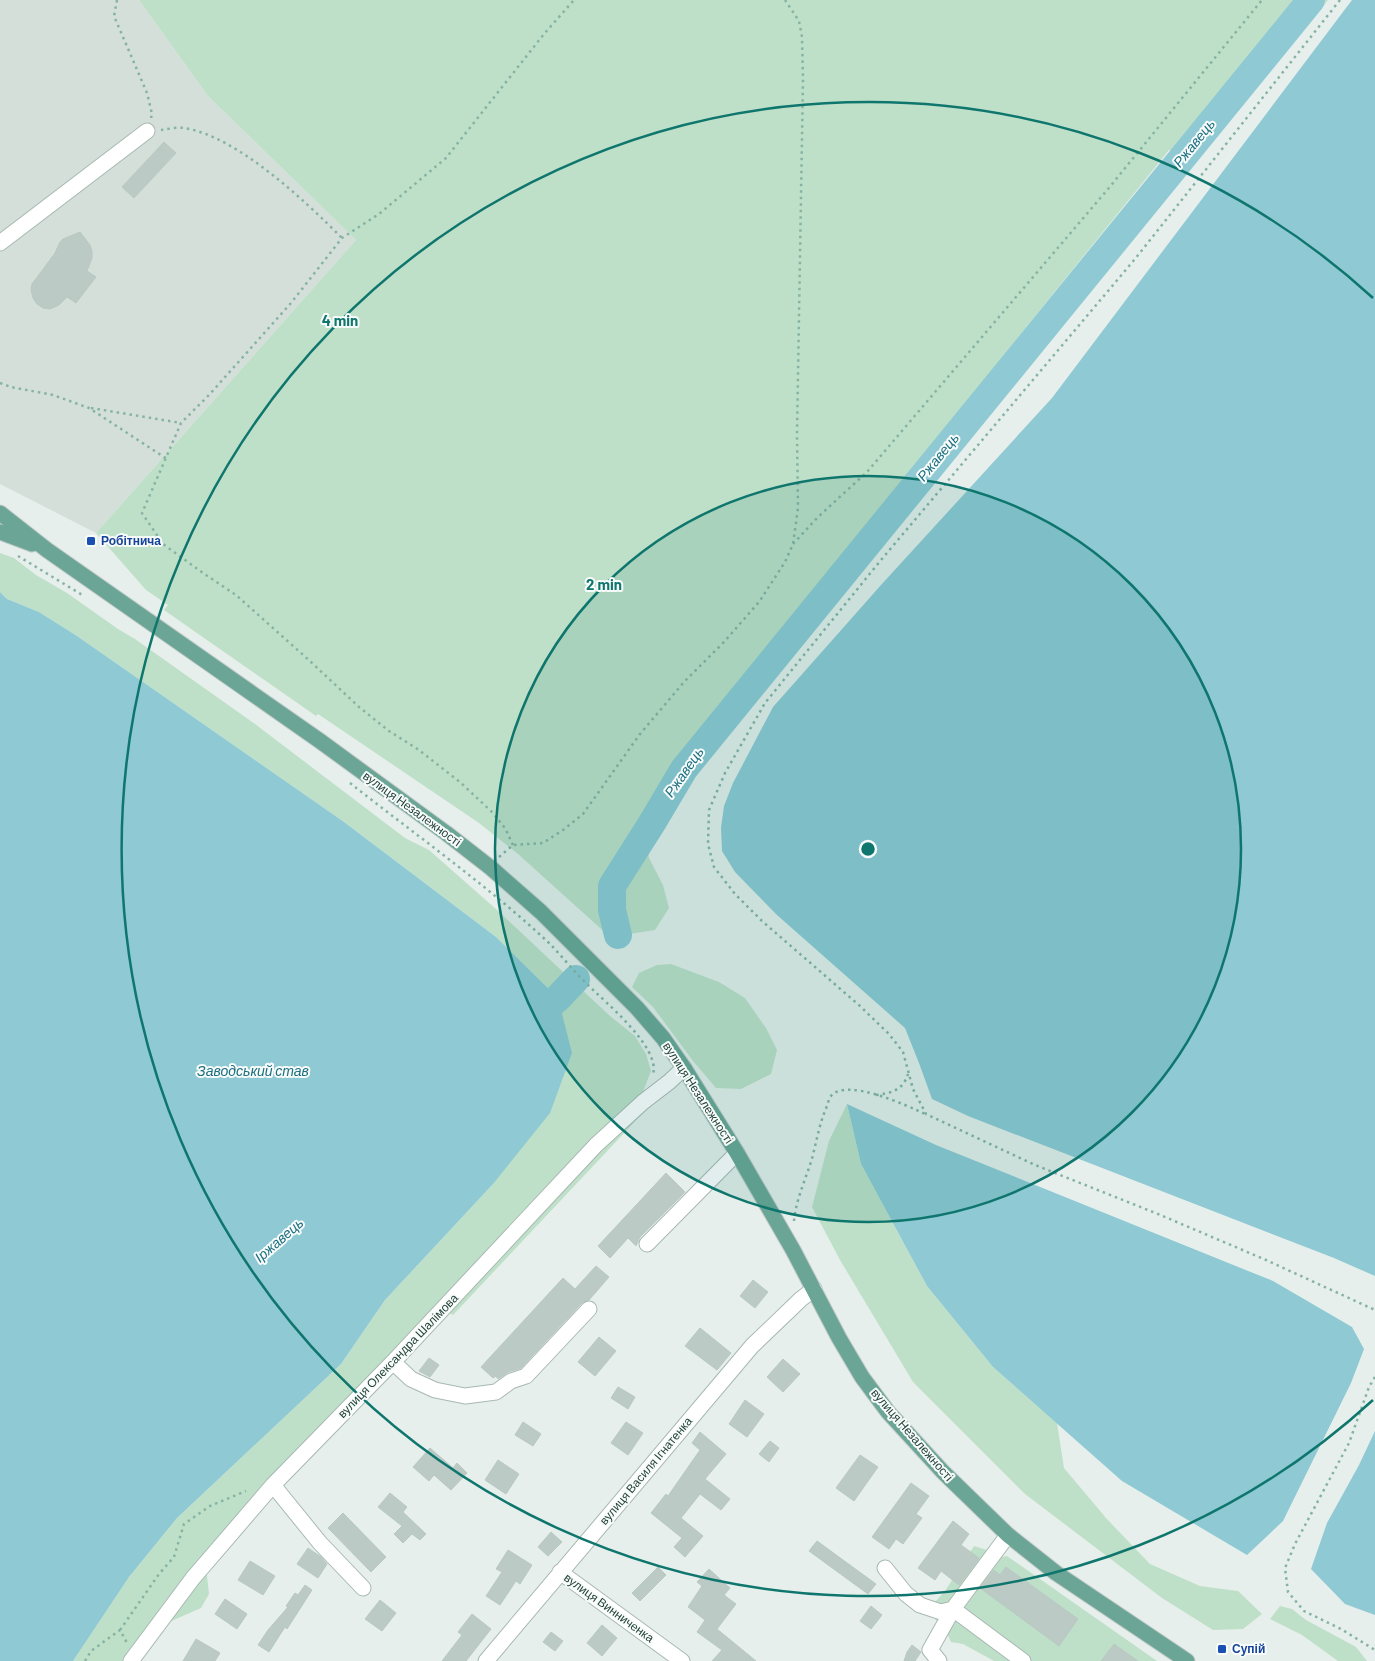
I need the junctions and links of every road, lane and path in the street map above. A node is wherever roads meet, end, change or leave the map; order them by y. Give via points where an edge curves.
1 (116, 0) edge
2 (574, 0) edge
3 (785, 0) edge
4 (1262, 0) edge
5 (1340, 0) edge
6 (147, 131) junction
7 (342, 238) junction
8 (0, 243) edge
9 (0, 383) edge
10 (89, 408) junction
11 (181, 423) junction
12 (167, 459) junction
13 (0, 513) edge
14 (0, 532) edge
15 (793, 544) junction
16 (47, 550) junction
17 (15, 555) dead end
18 (85, 597) dead end
19 (343, 778) dead end
20 (684, 1068) junction
21 (908, 1074) junction
22 (652, 1077) dead end
23 (875, 1095) junction
24 (926, 1114) junction
25 (737, 1153) junction
26 (795, 1210) dead end
27 (647, 1244) dead end
28 (814, 1289) junction
29 (589, 1309) dead end
30 (1375, 1310) edge
31 (393, 1362) junction
32 (1375, 1377) edge
33 (273, 1485) junction
34 (249, 1490) dead end
35 (1008, 1535) junction
36 (885, 1568) dead end
37 (560, 1572) junction
38 (363, 1588) dead end
39 (953, 1609) junction
40 (120, 1630) junction
41 (1375, 1650) edge
42 (132, 1659) edge
43 (85, 1661) edge
44 (486, 1661) edge
45 (682, 1661) edge
46 (939, 1661) edge
47 (1023, 1661) edge
48 (1187, 1661) edge

1 - 6 path via 114,16 147,93 152,114
2 - 7 path via 446,158 379,214
3 - 15 path via 799,21 803,79 798,508
4 - 15 path via 1108,189 867,472 818,516
5 - 21 path via 1135,259 764,703 709,810 708,844 714,867 762,921 889,1034 903,1052
6 - 7 path via 183,128 222,140 284,185
6 - 8 street
7 - 11 path via 291,303
9 - 10 path via 53,395
10 - 11 path
10 - 12 path
11 - 12 path
12 - 15 path via 142,513 163,544 236,595 359,708 461,784 492,812 513,845 543,844 583,814 640,734 759,602
13 - 16 main road, вулиця Незалежності
14 - 16 main road, вулиця Незалежності
16 - 20 main road, вулиця Незалежності via 320,741 490,868 541,912 630,1001
17 - 18 path
19 - 22 path via 480,884 549,944 638,1035 651,1056
20 - 25 main road, вулиця Незалежності
20 - 31 street, вулиця Олександра Шалімова via 596,1145
21 - 23 path via 905,1083 897,1090
21 - 24 path
23 - 24 path
23 - 26 path via 855,1090 840,1090 831,1095
24 - 30 path via 1035,1165 1176,1221
25 - 27 street
25 - 28 main road, вулиця Незалежності
28 - 35 main road, вулиця Незалежності via 838,1338 888,1412 943,1472
28 - 37 street, вулиця Василя Ігнатенка via 752,1346
29 - 31 street via 526,1376 511,1381 496,1392 465,1396 435,1390 411,1379
31 - 33 street, вулиця Олександра Шалімова
32 - 41 path via 1349,1443 1294,1544 1285,1568 1288,1592 1304,1611
33 - 38 street via 320,1543
33 - 42 street, вулиця Олександра Шалімова via 193,1578
34 - 40 path via 210,1506 184,1524 174,1557
35 - 39 street
35 - 48 main road, вулиця Незалежності via 1056,1573
36 - 39 street via 920,1606 941,1612
37 - 44 street, вулиця Василя Ігнатенка
37 - 45 street, вулиця Винниченка
39 - 46 street via 930,1650
39 - 47 street
40 - 42 path
40 - 43 path via 91,1651

